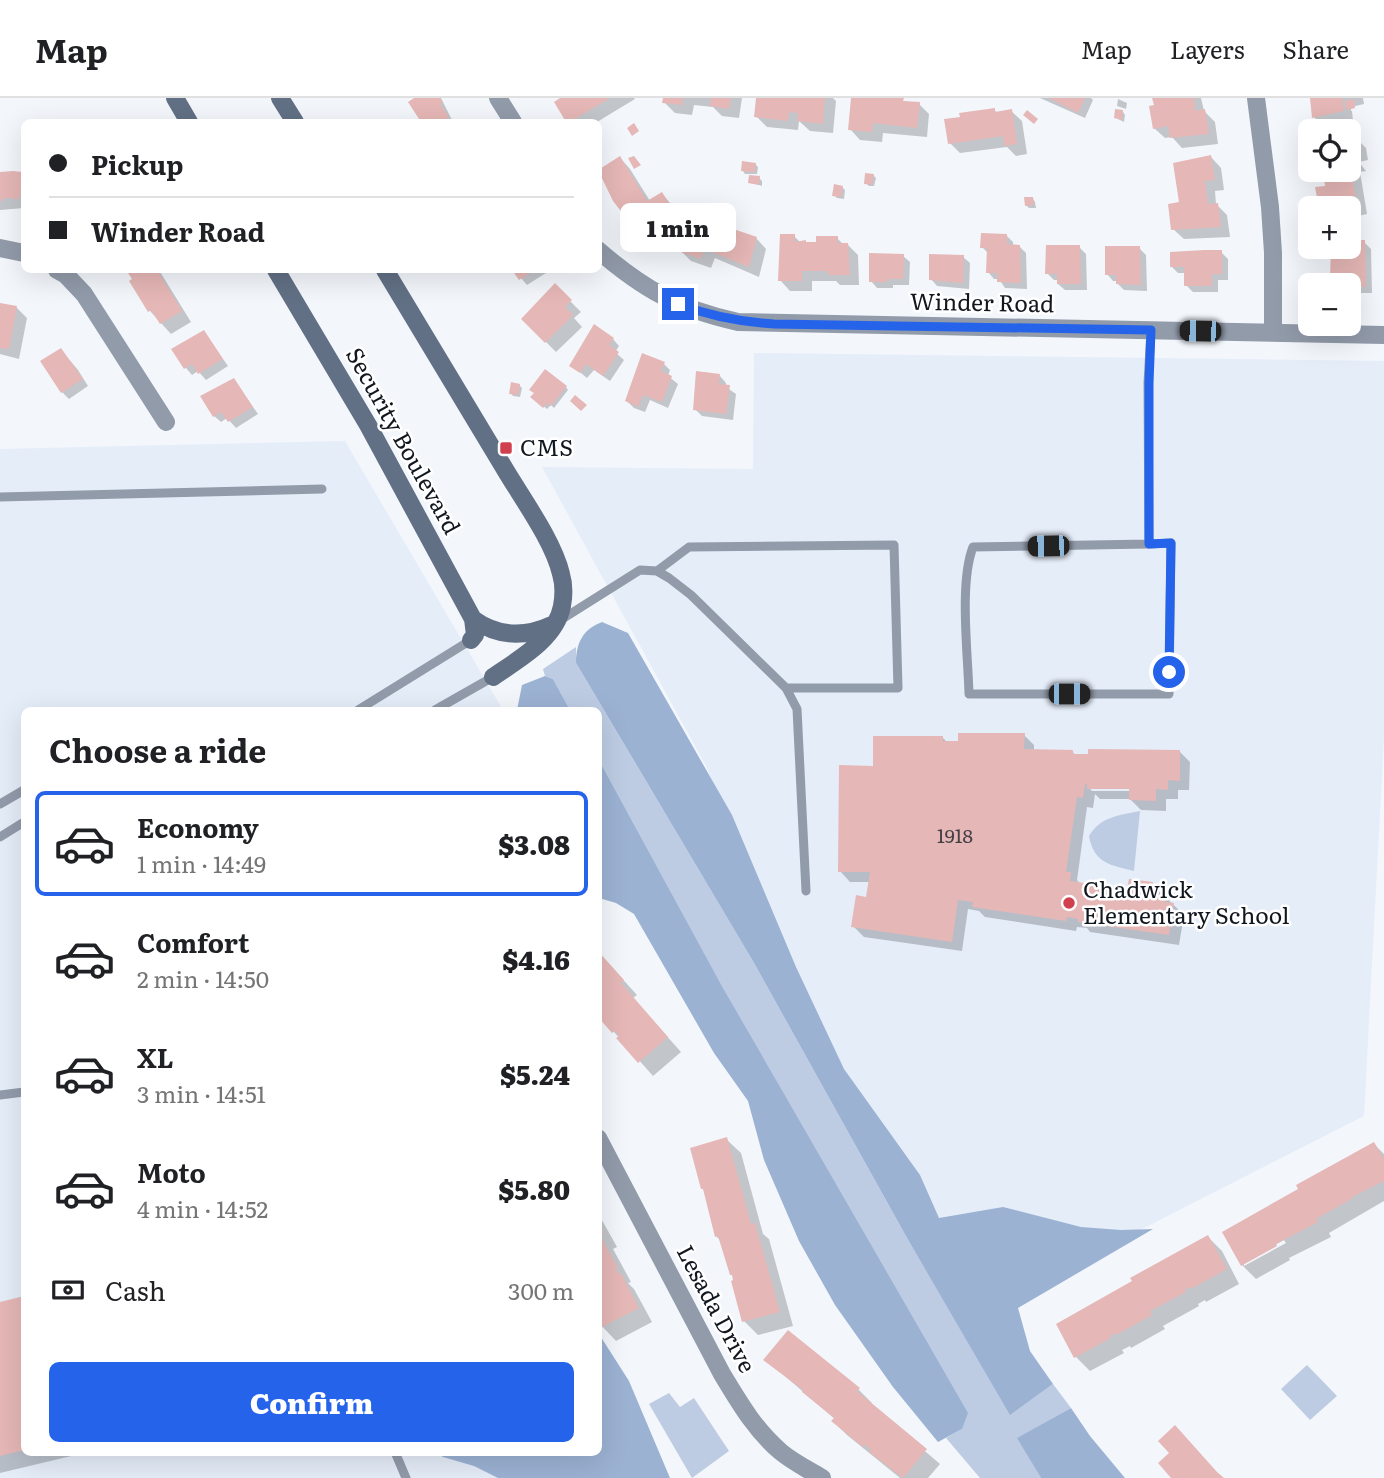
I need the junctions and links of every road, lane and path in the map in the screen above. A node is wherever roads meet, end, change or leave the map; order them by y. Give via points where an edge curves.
1 (175, 98) edge
2 (280, 98) edge
3 (498, 98) edge
4 (1256, 98) edge
5 (187, 119) edge
6 (293, 119) edge
7 (511, 119) edge
8 (0, 248) edge
9 (21, 252) edge
10 (602, 253) edge
11 (62, 273) edge
12 (278, 273) edge
13 (386, 273) edge
14 (1151, 330) junction
15 (1273, 332) junction
16 (1384, 335) edge
17 (166, 422) dead end
18 (322, 489) dead end
19 (0, 497) edge
20 (1149, 544) junction
21 (657, 571) junction
22 (473, 619) junction
23 (555, 624) junction
24 (471, 640) joint
25 (493, 677) joint
26 (786, 688) junction
27 (363, 707) edge
28 (440, 707) edge
29 (21, 792) edge
30 (0, 804) edge
31 (21, 824) edge
32 (0, 837) edge
33 (806, 891) dead end
34 (21, 1092) edge
35 (0, 1095) edge
36 (602, 1146) edge
37 (398, 1456) edge
38 (406, 1478) edge
39 (822, 1478) edge

1 - 5 street
2 - 6 street
3 - 7 street
4 - 15 street via 1271,219
8 - 9 street
10 - 14 street, Winder Road via 648,289 707,315 738,322
11 - 17 street via 83,293
12 - 22 street, Security Boulevard via 368,425
13 - 23 street via 553,553 563,590
14 - 15 street, Winder Road
14 - 20 lane
15 - 16 street, Winder Road
18 - 19 lane
20 - 20 lane via 1171,543 1169,694 969,694 966,583 973,547
21 - 23 lane via 640,570
21 - 26 lane via 691,596
21 - 26 lane via 689,547 894,545 898,688
22 - 23 street via 504,634 526,635
22 - 24 street via 475,635
23 - 25 street via 524,656
24 - 27 lane
25 - 28 lane
26 - 33 lane via 797,709
29 - 30 lane
31 - 32 lane
34 - 35 lane
36 - 39 street, Lesada Drive via 743,1409 783,1453
37 - 38 lane

